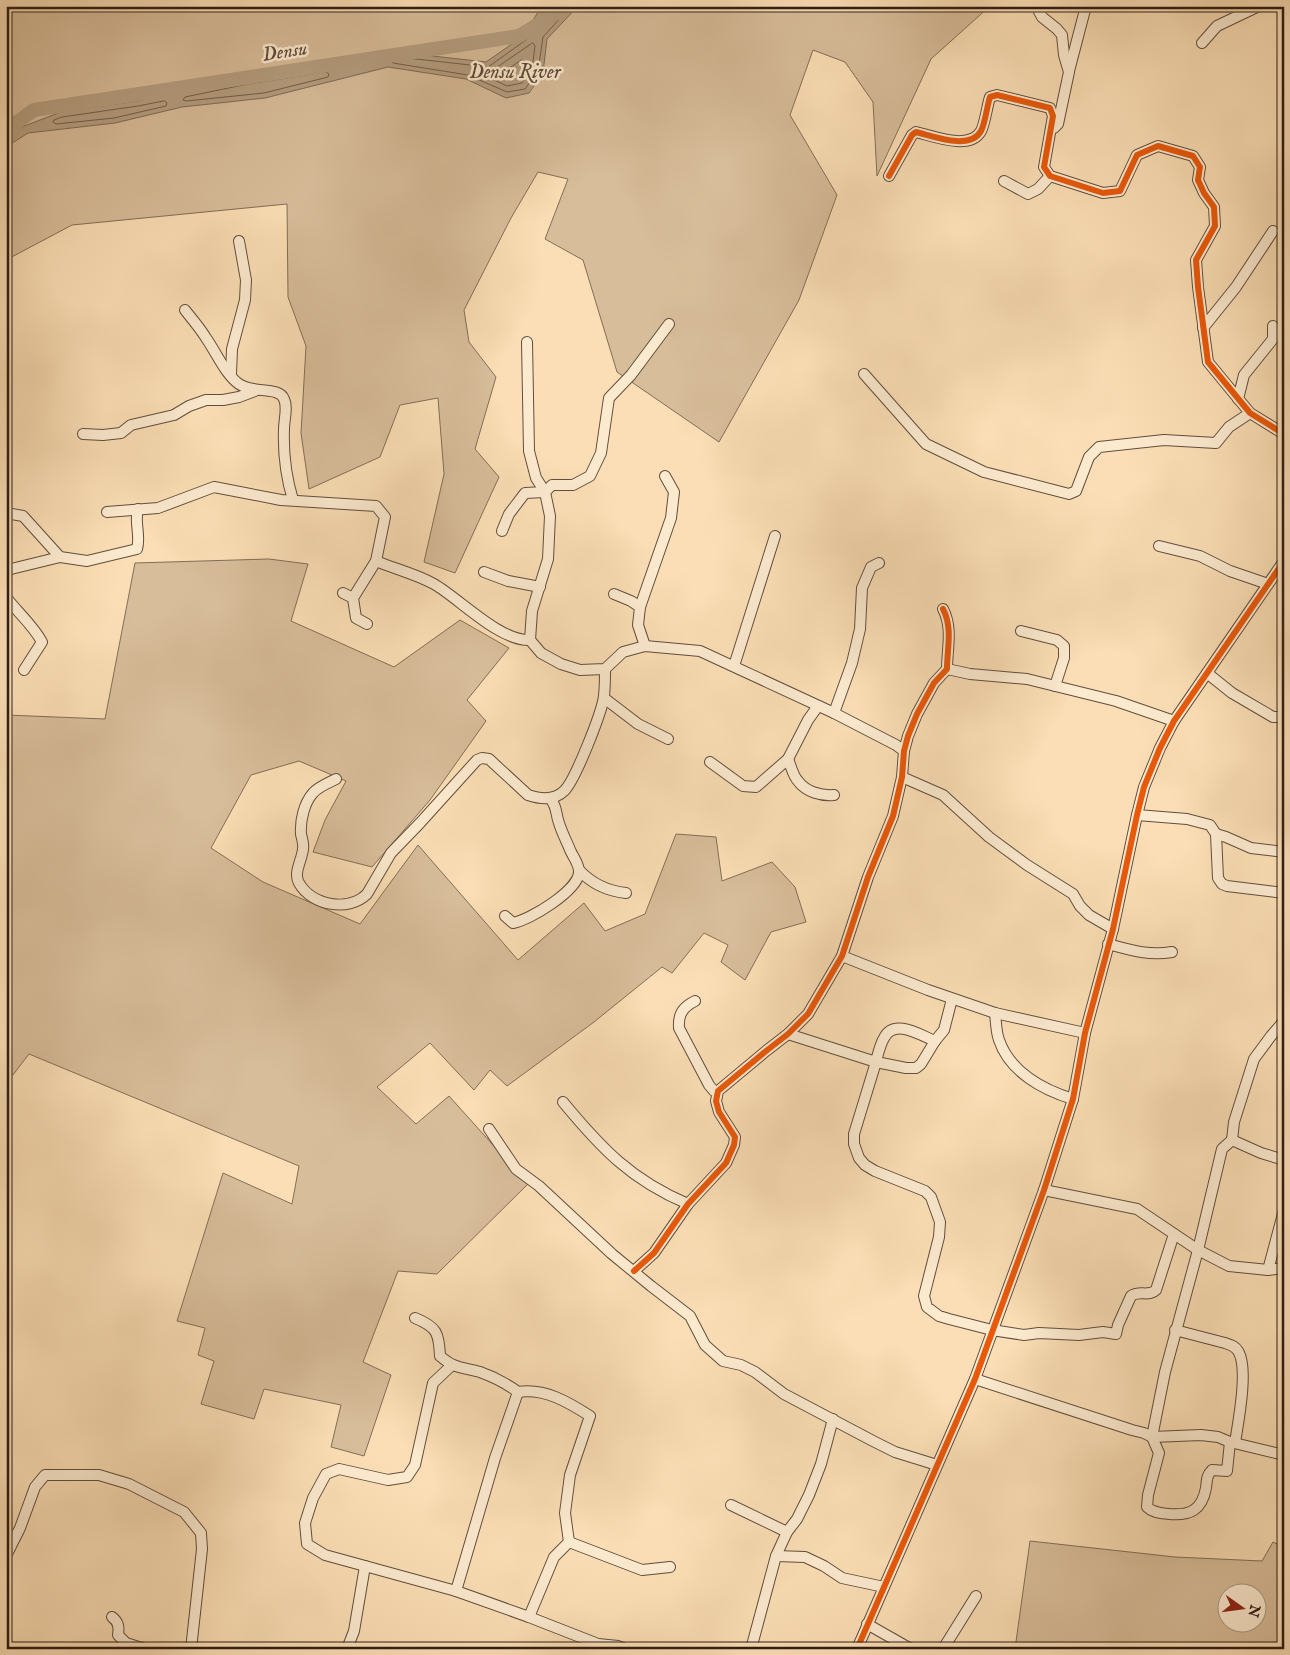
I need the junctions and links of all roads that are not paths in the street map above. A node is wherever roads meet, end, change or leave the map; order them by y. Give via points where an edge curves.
1 (1036, 6) edge
2 (1086, 6) edge
3 (1258, 6) edge
4 (1202, 43) dead end
5 (1069, 72) junction
6 (1049, 135) junction
7 (890, 176) dead end
8 (1050, 176) junction
9 (1004, 181) dead end
10 (1273, 231) dead end
11 (239, 241) dead end
12 (185, 310) dead end
13 (668, 324) dead end
14 (1273, 326) dead end
15 (1203, 328) junction
16 (527, 342) dead end
17 (231, 374) junction
18 (864, 374) dead end
19 (255, 391) junction
20 (1238, 399) junction
21 (1250, 413) junction
22 (83, 434) dead end
23 (1284, 434) edge
24 (665, 476) dead end
25 (545, 492) junction
26 (293, 500) junction
27 (138, 509) junction
28 (107, 512) dead end
29 (6, 513) edge
30 (502, 531) dead end
31 (776, 536) dead end
32 (1159, 546) dead end
33 (60, 557) junction
34 (1284, 560) edge
35 (376, 561) junction
36 (880, 563) dead end
37 (6, 572) edge
38 (484, 572) dead end
39 (1268, 584) junction
40 (540, 587) junction
41 (343, 593) dead end
42 (614, 594) dead end
43 (6, 597) edge
44 (353, 598) junction
45 (640, 607) junction
46 (943, 609) dead end
47 (367, 624) dead end
48 (1021, 631) dead end
49 (530, 640) junction
50 (646, 646) junction
51 (734, 666) junction
52 (606, 669) junction
53 (948, 669) junction
54 (24, 670) dead end
55 (1207, 673) junction
56 (1055, 686) junction
57 (604, 698) junction
58 (818, 706) junction
59 (834, 713) junction
60 (1284, 716) edge
61 (1174, 721) junction
62 (668, 739) dead end
63 (904, 751) junction
64 (788, 759) junction
65 (710, 762) dead end
66 (902, 777) junction
67 (336, 779) dead end
68 (834, 795) dead end
69 (551, 799) junction
70 (1136, 815) junction
71 (1216, 834) junction
72 (1284, 852) edge
73 (579, 870) junction
74 (1284, 892) edge
75 (626, 893) dead end
76 (505, 916) dead end
77 (1113, 930) junction
78 (1108, 944) junction
79 (1172, 952) dead end
80 (842, 956) junction
81 (952, 998) junction
82 (696, 1001) dead end
83 (995, 1013) junction
84 (1284, 1021) edge
85 (1085, 1033) junction
86 (788, 1034) junction
87 (935, 1041) junction
88 (876, 1062) junction
89 (718, 1091) junction
90 (1073, 1099) junction
91 (563, 1102) dead end
92 (489, 1129) dead end
93 (1232, 1140) junction
94 (1284, 1160) edge
95 (1044, 1190) junction
96 (688, 1204) junction
97 (1284, 1210) edge
98 (1174, 1234) junction
99 (1198, 1250) junction
100 (1284, 1268) edge
101 (1268, 1270) junction
102 (634, 1271) junction
103 (415, 1318) dead end
104 (992, 1330) junction
105 (1175, 1330) junction
106 (451, 1366) junction
107 (975, 1378) junction
108 (518, 1392) junction
109 (833, 1419) junction
110 (1152, 1437) junction
111 (1233, 1443) junction
112 (1284, 1455) edge
113 (937, 1465) junction
114 (730, 1505) dead end
115 (787, 1532) junction
116 (569, 1542) junction
117 (6, 1556) edge
118 (776, 1556) junction
119 (365, 1566) junction
120 (670, 1567) dead end
121 (884, 1587) junction
122 (456, 1591) junction
123 (976, 1596) dead end
124 (529, 1617) junction
125 (112, 1618) dead end
126 (867, 1624) junction
127 (598, 1646) edge
128 (144, 1649) edge
129 (191, 1649) edge
130 (347, 1649) edge
131 (626, 1649) edge
132 (751, 1649) edge
133 (857, 1649) edge
134 (911, 1649) edge
135 (943, 1649) edge

1 - 5 street via 1042,17 1062,35
2 - 5 street
3 - 4 street via 1216,26
5 - 6 street via 1058,124
6 - 7 street via 1050,108 998,95 990,97 981,130 973,139 961,142 916,132
6 - 8 street via 1044,167
8 - 9 street via 1028,194
8 - 15 street via 1103,193 1120,191 1137,155 1158,146 1193,156 1200,167 1198,180 1214,207 1215,226 1196,260
10 - 15 street via 1236,287
11 - 17 street via 246,280 245,300 232,349
12 - 17 street
13 - 25 street via 631,375 609,398 601,452 590,476 573,485 552,485
14 - 20 street via 1274,339 1244,375
15 - 20 street via 1208,362
16 - 25 street via 529,451 536,478
17 - 19 street via 239,384
18 - 21 street via 926,444 984,472 1069,494 1076,491 1089,457 1099,447 1164,440 1216,443 1229,427
19 - 22 street via 223,400 206,400 174,415 131,425 121,433 103,436
19 - 26 street via 276,391 285,400 285,473
20 - 21 street
21 - 23 street
24 - 45 street via 674,492 671,518
25 - 30 street via 525,493 509,514
25 - 40 street via 550,516 548,559
26 - 27 street via 214,487 158,508
26 - 35 street via 376,506 385,517
27 - 28 street
27 - 33 street via 135,517 137,549 87,561
29 - 33 street via 23,516
31 - 51 street
32 - 39 street via 1200,556
33 - 37 street
34 - 39 street
35 - 44 street
35 - 49 street via 428,581 499,630
36 - 59 street via 871,567 862,588 860,629
38 - 40 street
39 - 55 street
40 - 49 street via 532,611
41 - 44 street
42 - 45 street
43 - 54 street via 35,628 42,642
44 - 47 street via 356,618
45 - 50 street via 638,625
46 - 53 street via 948,618
48 - 56 street via 1057,640 1064,646 1064,658
49 - 52 street via 541,653 561,664 580,670
50 - 51 street via 700,651
50 - 52 street via 623,652
51 - 58 street
52 - 57 street
53 - 56 street
53 - 63 street via 934,683 917,714
55 - 60 street via 1232,693 1273,717
55 - 61 street
56 - 61 street via 1124,703
57 - 62 street via 638,724
57 - 69 street via 575,772 564,791
58 - 59 street
58 - 64 street
59 - 63 street
61 - 70 street via 1144,787
63 - 66 street
64 - 65 street via 756,787 743,786
64 - 68 street via 798,781 811,792
66 - 77 street via 942,795 989,837 1073,894 1089,915
66 - 80 street via 893,816 868,877
67 - 69 street via 313,793 305,807 301,827 303,850 297,874 298,882 327,903 351,904 367,894 391,853 477,760 489,759 528,794
69 - 73 street
70 - 71 street via 1187,819 1210,825
70 - 77 street
71 - 72 street via 1251,848
71 - 74 street via 1218,878 1222,884
73 - 75 street via 594,883
73 - 76 street via 578,878 569,889 545,908 519,922
77 - 78 street
78 - 79 street via 1136,952
78 - 85 street
80 - 81 street
80 - 86 street via 808,1014
81 - 83 street
81 - 87 street via 944,1030
82 - 89 street via 682,1010 679,1028 709,1085
83 - 85 street
83 - 90 street via 998,1039 1006,1058 1040,1086
84 - 93 street via 1254,1059 1234,1122
85 - 90 street
86 - 88 street
86 - 89 street
87 - 88 street via 916,1068
87 - 88 street via 895,1028 884,1038
88 - 104 street via 854,1134 856,1151 865,1165 925,1191 931,1197 940,1222 924,1296 927,1307 939,1316
89 - 96 street via 719,1112 735,1137 734,1146 726,1163
90 - 95 street
91 - 96 street via 623,1166 662,1192
92 - 102 street via 516,1169
93 - 94 street
93 - 99 street via 1222,1149
95 - 98 street via 1130,1206
95 - 104 street
96 - 102 street via 654,1253
97 - 101 street
98 - 99 street
98 - 104 street via 1156,1290 1151,1294 1130,1296 1116,1334 1039,1333 1024,1336
99 - 101 street via 1229,1266
99 - 105 street
100 - 101 street
102 - 109 street via 690,1316 704,1345 723,1361 755,1372 784,1394
103 - 106 street via 430,1324 439,1338 440,1356
104 - 107 street
105 - 110 street
105 - 111 street via 1226,1343 1238,1352 1242,1361 1241,1400
106 - 108 street via 501,1380
106 - 119 street via 433,1383 415,1465 407,1477 388,1480 339,1469 326,1474 313,1498 305,1524 307,1544 325,1555
107 - 110 street
107 - 113 street
108 - 116 street via 549,1394 590,1416 570,1475 565,1513
108 - 122 street via 494,1458
109 - 113 street via 895,1452
109 - 115 street via 809,1495
110 - 111 street via 1201,1435
110 - 111 street via 1159,1453 1147,1507 1155,1512 1181,1515 1194,1511 1202,1500 1206,1479 1212,1470 1227,1471
111 - 112 street
113 - 121 street
114 - 115 street
115 - 118 street
116 - 120 street via 642,1570
116 - 124 street via 554,1557
117 - 129 street via 35,1487 45,1475 99,1475 129,1484 184,1512 201,1533
118 - 121 street via 812,1559 842,1578
118 - 132 street
119 - 122 street
119 - 130 street via 354,1631
121 - 126 street
122 - 124 street
123 - 135 street
124 - 127 street
125 - 128 street via 119,1626 121,1640
126 - 133 street
126 - 134 street
127 - 131 street

